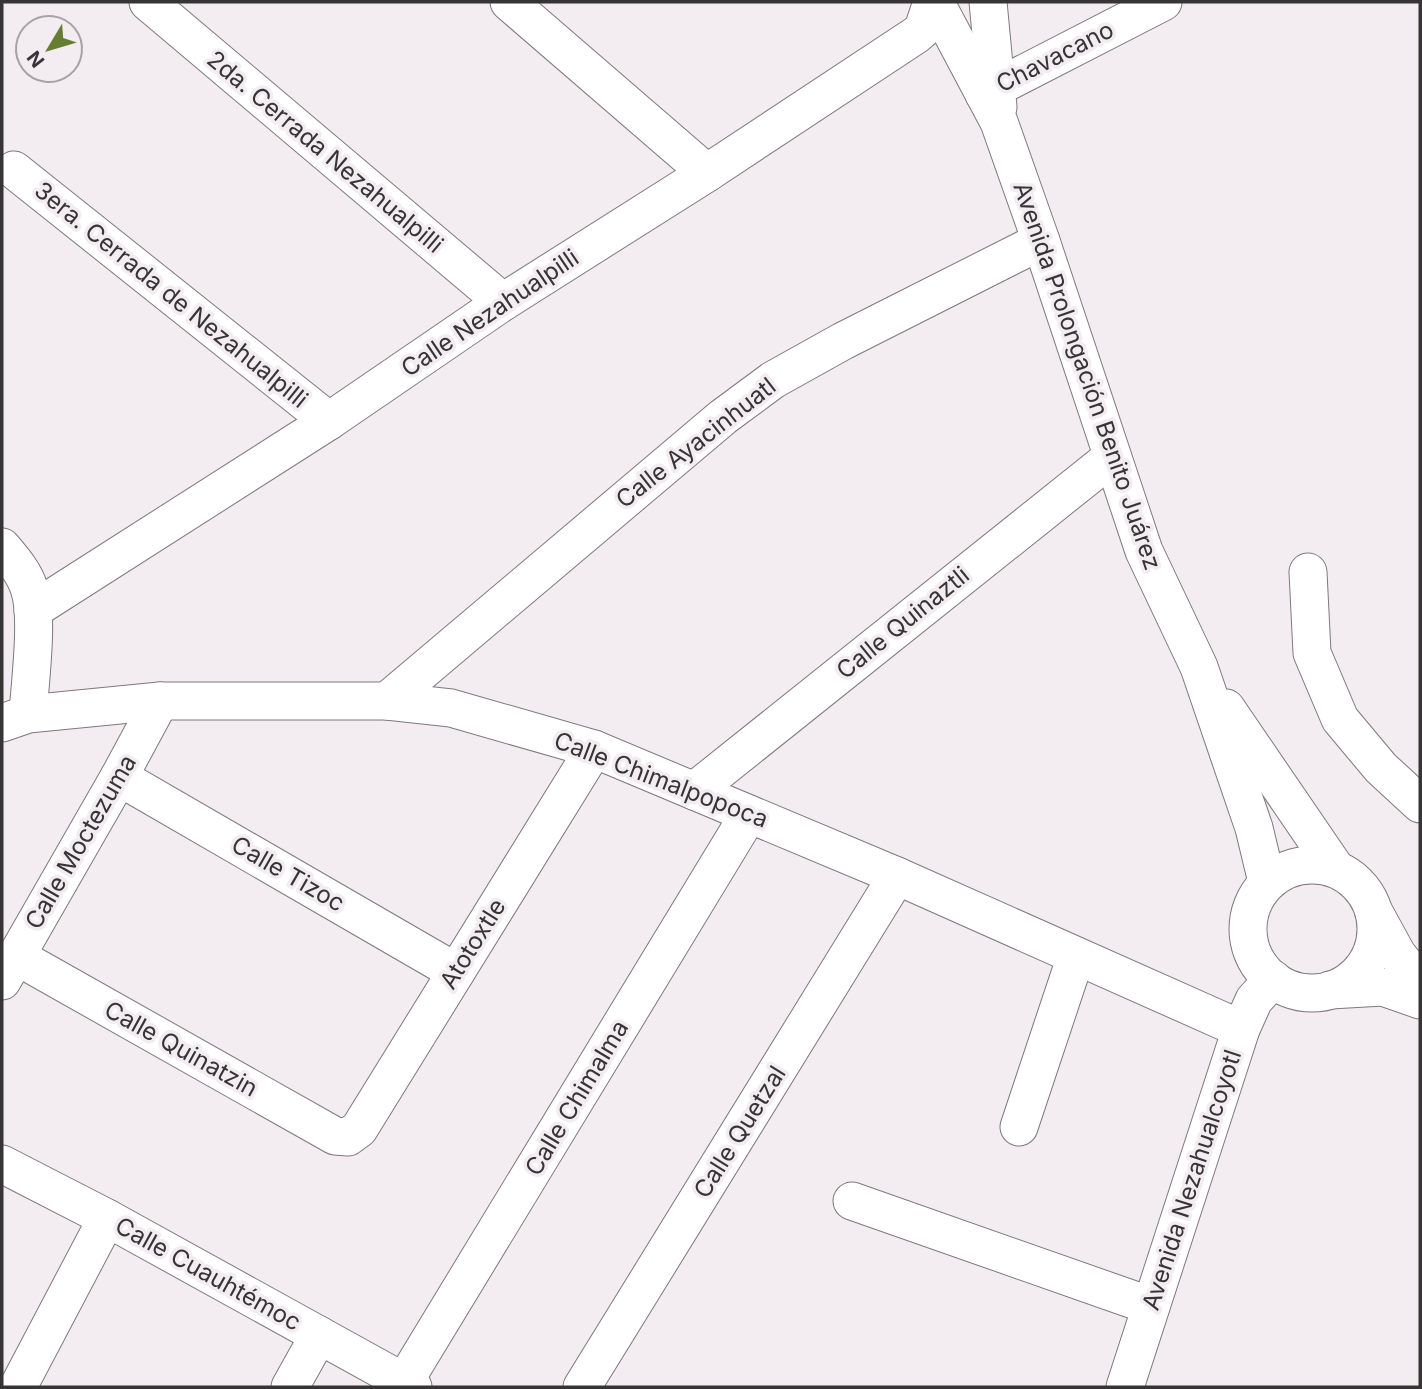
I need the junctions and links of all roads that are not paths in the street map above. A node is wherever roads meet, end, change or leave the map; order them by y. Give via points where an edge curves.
1 (148, 2) edge
2 (509, 2) edge
3 (978, 2) edge
4 (988, 2) edge
5 (1163, 2) edge
6 (932, 5) edge
7 (993, 101) junction
8 (14, 170) dead end
9 (707, 173) junction
10 (1041, 241) junction
11 (503, 302) junction
12 (329, 421) junction
13 (1112, 457) junction
14 (2, 547) edge
15 (1308, 572) dead end
16 (33, 610) junction
17 (1199, 667) junction
18 (160, 701) junction
19 (387, 701) junction
20 (15, 718) edge
21 (594, 748) junction
22 (119, 777) junction
23 (694, 791) junction
24 (1420, 804) edge
25 (749, 814) junction
26 (1336, 869) junction
27 (897, 876) junction
28 (1267, 882) junction
29 (1374, 912) junction
30 (1076, 956) junction
31 (9, 969) edge
32 (456, 972) junction
33 (1273, 979) junction
34 (1420, 983) edge
35 (1330, 990) junction
36 (1420, 1000) edge
37 (1241, 1030) junction
38 (1019, 1127) dead end
39 (348, 1137) joint
40 (2, 1164) edge
41 (852, 1200) dead end
42 (107, 1218) junction
43 (1150, 1306) junction
44 (319, 1335) junction
45 (409, 1385) edge
46 (18, 1387) edge
47 (290, 1387) edge
48 (582, 1387) edge
49 (1125, 1387) edge

1 - 11 street, 2da. Cerrada Nezahualpilli
2 - 9 street
3 - 6 street via 952,9
4 - 7 street, Avenida Prolongación Benito Juárez
5 - 7 street, Chavacano
6 - 7 street, Avenida Prolongación Benito Juárez
6 - 9 street, Calle Nezahualpilli via 916,35
7 - 10 street, Avenida Prolongación Benito Juárez
8 - 12 street, 3era. Cerrada de Nezahualpilli
9 - 11 street, Calle Nezahualpilli
10 - 13 street, Avenida Prolongación Benito Juárez
10 - 19 street, Calle Ayacinhuatl via 773,380
11 - 12 street, Calle Nezahualpilli
12 - 16 street, Calle Nezahualpilli
13 - 17 street, Avenida Prolongación Benito Juárez via 1144,551
13 - 23 street, Calle Quinaztli
14 - 16 street via 29,587
15 - 24 street via 1312,653 1340,719 1381,768
16 - 20 street
17 - 26 street, Avenida Prolongación Benito Juárez
17 - 28 street, Avenida Prolongación Benito Juárez via 1254,828
18 - 19 street, Calle Chimalpopoca
18 - 20 street, Calle Chimalpopoca
18 - 22 street, Calle Moctezuma
19 - 21 street, Calle Chimalpopoca via 451,708
21 - 23 street, Calle Chimalpopoca
21 - 32 street, Atotoxtle
22 - 31 street, Calle Moctezuma
22 - 32 street, Calle Tizoc
23 - 25 street, Calle Chimalpopoca
25 - 27 street, Calle Chimalpopoca
25 - 45 street, Calle Chimalma
26 - 28 street via 1312,864 1288,869
26 - 29 street via 1353,879
27 - 30 street, Calle Chimalpopoca
27 - 48 street, Calle Quetzal
28 - 33 street via 1254,900 1248,921 1258,963
29 - 34 street via 1397,954
29 - 35 street via 1376,937 1368,960 1352,979
30 - 37 street, Calle Chimalpopoca
30 - 38 street
31 - 39 street, Calle Quinatzin via 335,1136
32 - 39 street, Atotoxtle via 359,1129
33 - 35 street via 1311,993
33 - 37 street, Avenida Nezahualcoyotl via 1254,1000
35 - 36 street via 1383,987
37 - 43 street, Avenida Nezahualcoyotl
40 - 42 street, Calle Cuauhtémoc
41 - 43 street
42 - 44 street, Calle Cuauhtémoc
42 - 46 street
43 - 49 street, Avenida Nezahualcoyotl
44 - 45 street, Calle Cuauhtémoc
44 - 47 street

